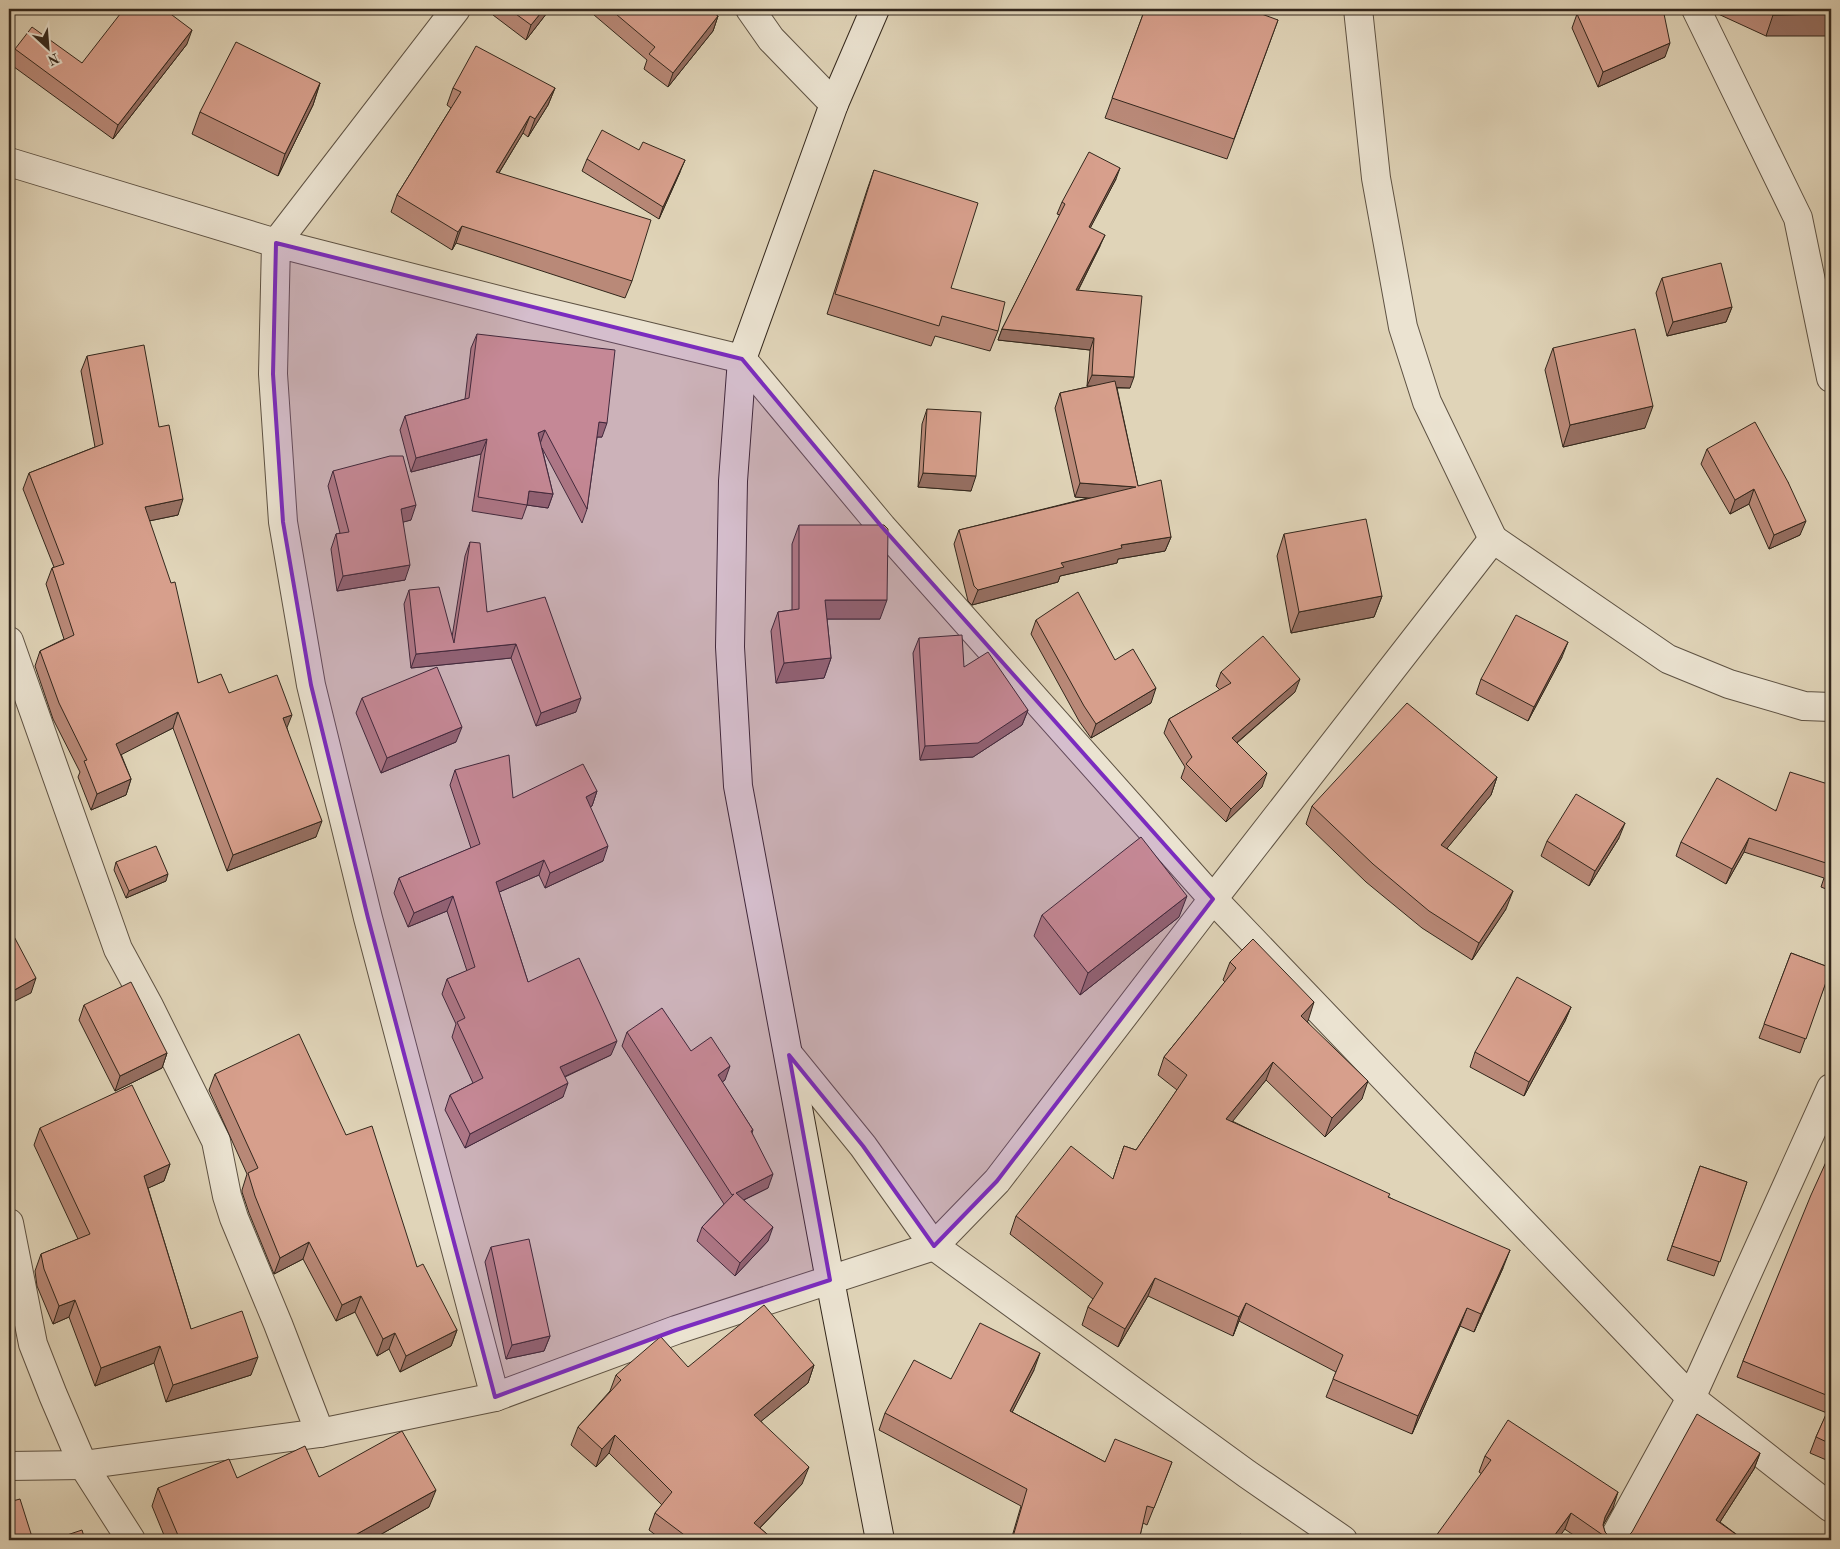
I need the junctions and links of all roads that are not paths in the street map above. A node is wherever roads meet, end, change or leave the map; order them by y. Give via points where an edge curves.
1 (456, 9) edge
2 (750, 9) edge
3 (875, 9) edge
4 (1358, 9) edge
5 (1696, 9) edge
6 (834, 104) junction
7 (9, 162) edge
8 (276, 244) junction
9 (742, 360) junction
10 (1831, 378) edge
11 (1494, 539) junction
12 (9, 641) edge
13 (1831, 708) edge
14 (1213, 899) junction
15 (789, 1055) junction
16 (1831, 1088) edge
17 (9, 1223) edge
18 (934, 1246) junction
19 (830, 1280) junction
20 (495, 1397) junction
21 (1691, 1398) junction
22 (320, 1432) junction
23 (83, 1465) junction
24 (9, 1466) edge
25 (1831, 1508) edge
26 (131, 1540) edge
27 (880, 1540) edge
28 (1343, 1540) edge
29 (1613, 1540) edge

1 - 8 street
2 - 6 street via 770,39
3 - 6 street
4 - 11 street via 1376,178 1403,328 1427,402
5 - 10 street via 1798,218
6 - 9 street
7 - 8 street
8 - 9 street
8 - 20 street via 273,374 283,522 311,685 368,918
9 - 14 street via 882,527
9 - 15 street via 733,480 730,647 738,786
11 - 13 street via 1668,659 1729,684 1804,706
11 - 14 street
12 - 22 street via 118,949 216,1141 234,1218
14 - 18 street via 997,1180
14 - 21 street
15 - 18 street via 863,1146
15 - 19 street
16 - 21 street
17 - 23 street via 33,1344
18 - 19 street
18 - 28 street
19 - 20 street via 676,1330
19 - 27 street
20 - 22 street
21 - 25 street
21 - 29 street
22 - 23 street
23 - 24 street
23 - 26 street

